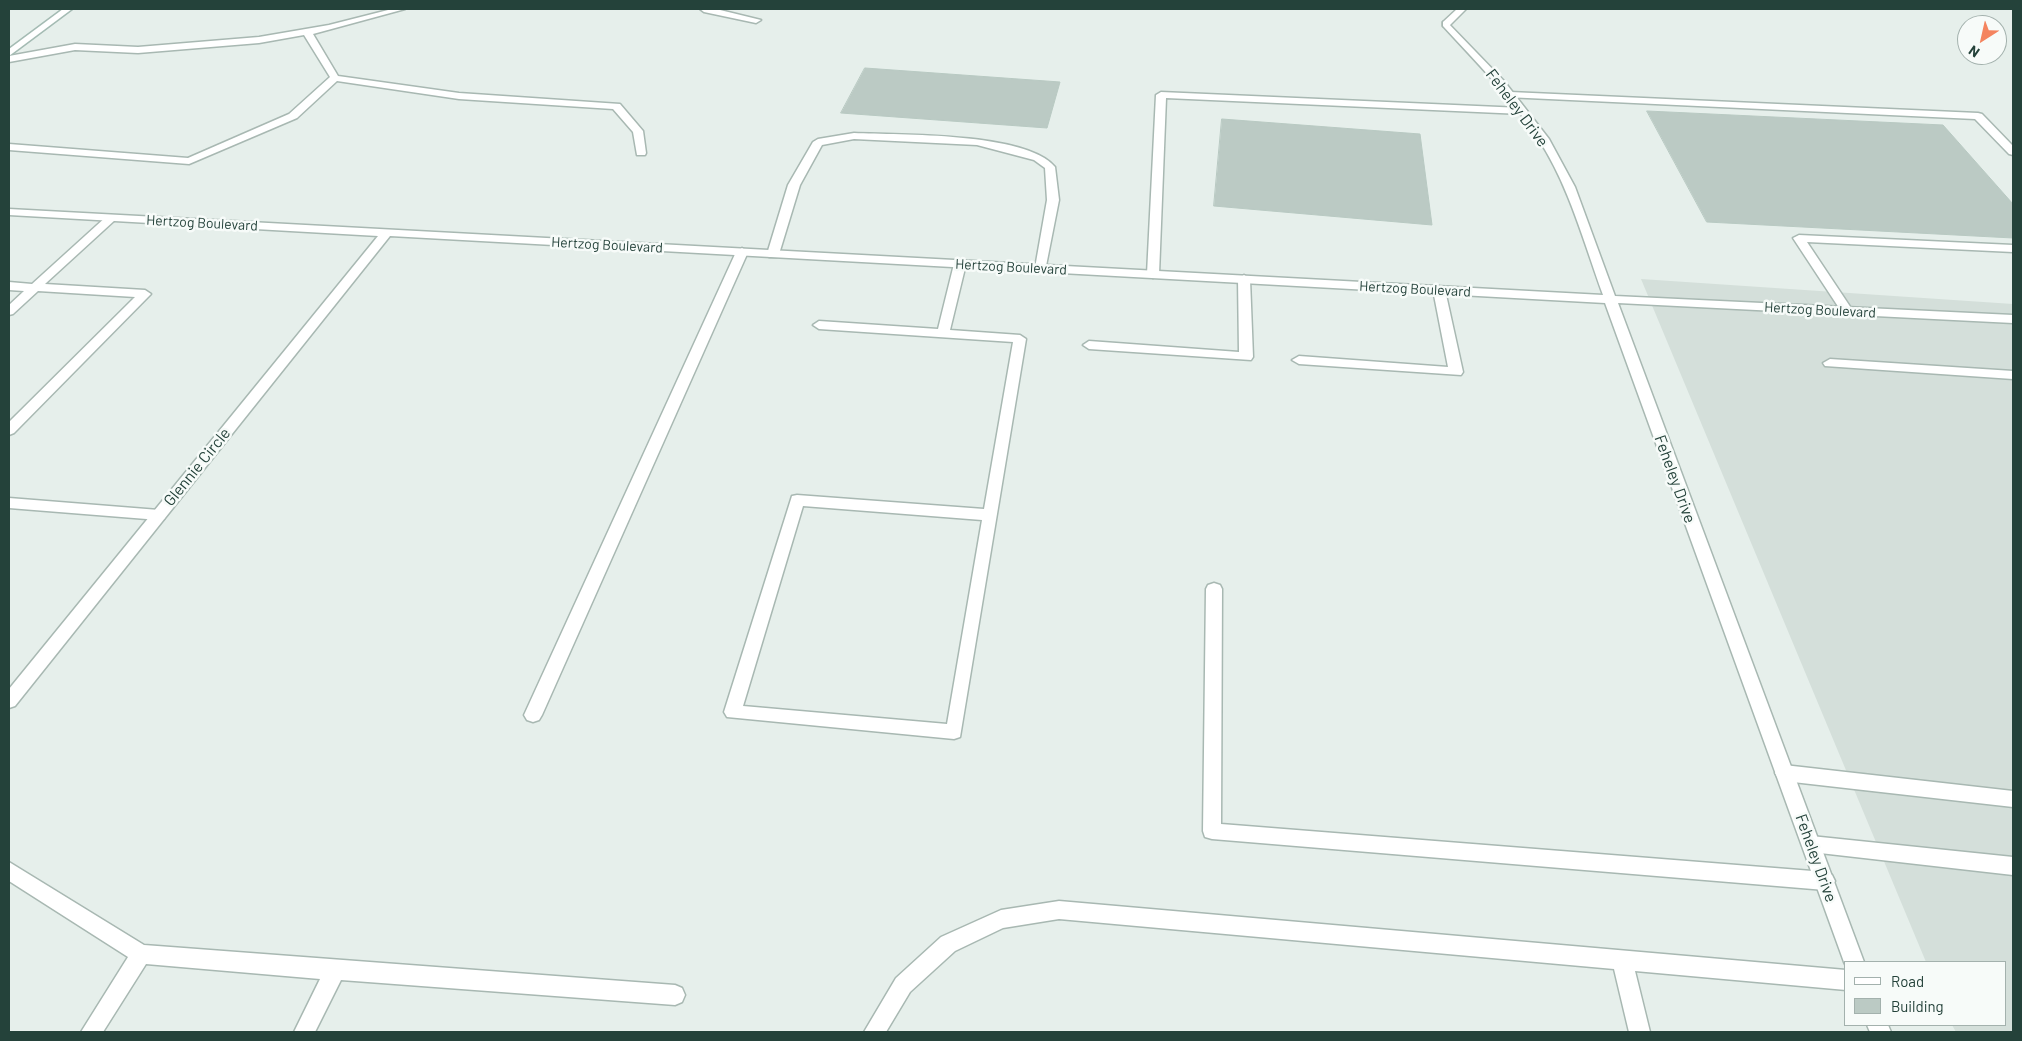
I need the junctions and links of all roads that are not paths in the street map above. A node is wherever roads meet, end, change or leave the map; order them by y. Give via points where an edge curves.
1 (68, 9) edge
2 (401, 9) edge
3 (704, 9) edge
4 (1462, 9) edge
5 (756, 20) dead end
6 (307, 32) junction
7 (9, 52) edge
8 (9, 59) edge
9 (335, 78) junction
10 (1510, 94) junction
11 (1522, 111) junction
12 (9, 147) edge
13 (2013, 152) edge
14 (641, 153) dead end
15 (9, 212) edge
16 (111, 218) junction
17 (386, 233) junction
18 (2013, 249) edge
19 (742, 252) junction
20 (773, 254) junction
21 (960, 264) junction
22 (1041, 268) junction
23 (1152, 274) junction
24 (1244, 280) junction
25 (9, 286) edge
26 (35, 288) junction
27 (1439, 290) junction
28 (1609, 300) junction
29 (9, 311) edge
30 (1847, 311) junction
31 (2013, 319) edge
32 (819, 325) dead end
33 (942, 334) junction
34 (1090, 346) dead end
35 (1299, 360) dead end
36 (1830, 363) dead end
37 (2013, 375) edge
38 (9, 430) edge
39 (9, 503) edge
40 (159, 515) junction
41 (990, 515) junction
42 (1214, 589) dead end
43 (9, 701) edge
44 (533, 715) dead end
45 (1784, 773) junction
46 (2013, 799) edge
47 (1811, 844) junction
48 (2013, 866) edge
49 (9, 871) edge
50 (1825, 882) junction
51 (141, 954) junction
52 (1622, 960) junction
53 (1854, 961) edge
54 (335, 970) junction
55 (1844, 980) edge
56 (674, 996) dead end
57 (91, 1032) edge
58 (304, 1032) edge
59 (874, 1032) edge
60 (1639, 1032) edge

1 - 7 street
2 - 6 street
3 - 5 street
4 - 10 street, Feheley Drive via 1446,24
6 - 8 street via 138,50 75,47
6 - 9 street
9 - 12 street via 293,116 190,161
9 - 14 street via 459,96 616,106 638,130
10 - 11 street, Feheley Drive
10 - 13 street via 1978,116
11 - 23 street via 1161,95
11 - 28 street, Feheley Drive via 1544,139 1569,187
15 - 16 street, Hertzog Boulevard
16 - 17 street, Hertzog Boulevard
16 - 26 street
17 - 19 street, Hertzog Boulevard
17 - 40 street, Glennie Circle
18 - 30 street via 1799,238
19 - 20 street, Hertzog Boulevard
19 - 44 street
20 - 21 street, Hertzog Boulevard
20 - 22 street via 794,185 818,142 854,136 977,142 1038,158 1050,167 1053,200
21 - 22 street, Hertzog Boulevard
21 - 33 street
22 - 23 street, Hertzog Boulevard
23 - 24 street, Hertzog Boulevard
24 - 27 street, Hertzog Boulevard
24 - 34 street via 1246,357
25 - 26 street
26 - 29 street
26 - 38 street via 145,294
27 - 28 street, Hertzog Boulevard
27 - 35 street via 1456,372
28 - 30 street, Hertzog Boulevard
28 - 45 street, Feheley Drive
30 - 31 street, Hertzog Boulevard
32 - 33 street
33 - 41 street via 1020,339
36 - 37 street
39 - 40 street
40 - 43 street, Glennie Circle
41 - 41 street via 954,732 733,712 797,500
42 - 50 street via 1212,831
45 - 46 street
45 - 47 street, Feheley Drive
47 - 48 street
47 - 50 street, Feheley Drive
49 - 51 street
50 - 53 street, Feheley Drive
51 - 54 street
51 - 57 street
52 - 55 street
52 - 59 street via 1058,910 1001,919 948,944 903,985
52 - 60 street
54 - 56 street
54 - 58 street

